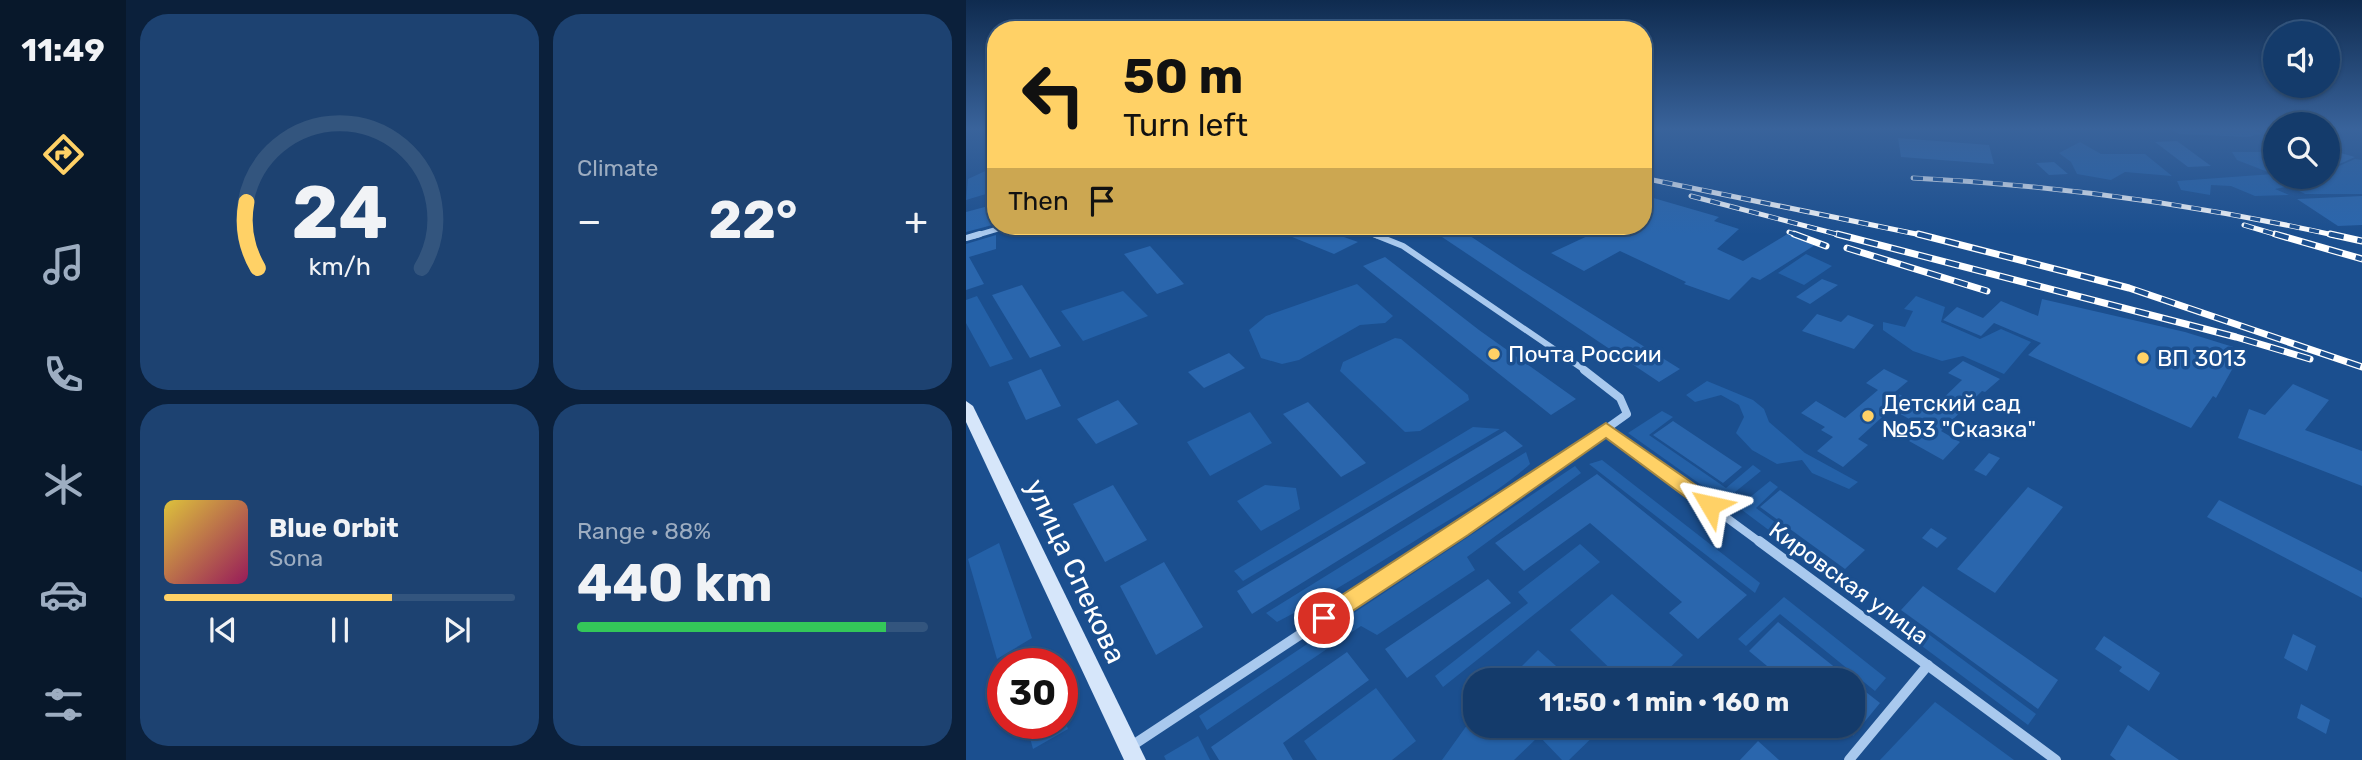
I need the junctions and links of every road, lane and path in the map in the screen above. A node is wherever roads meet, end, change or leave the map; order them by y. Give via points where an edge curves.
1 (987, 232) edge
2 (1376, 235) edge
3 (966, 238) edge
4 (966, 406) edge
5 (1606, 429) junction
6 (1928, 665) junction
7 (1132, 754) edge
8 (1849, 760) edge
9 (2056, 760) edge

1 - 3 street
2 - 5 street via 1403,246 1610,388 1627,414
4 - 7 main road, улица Спекова
5 - 6 street, Кировская улица
5 - 7 street
6 - 8 street
6 - 9 street, Кировская улица

